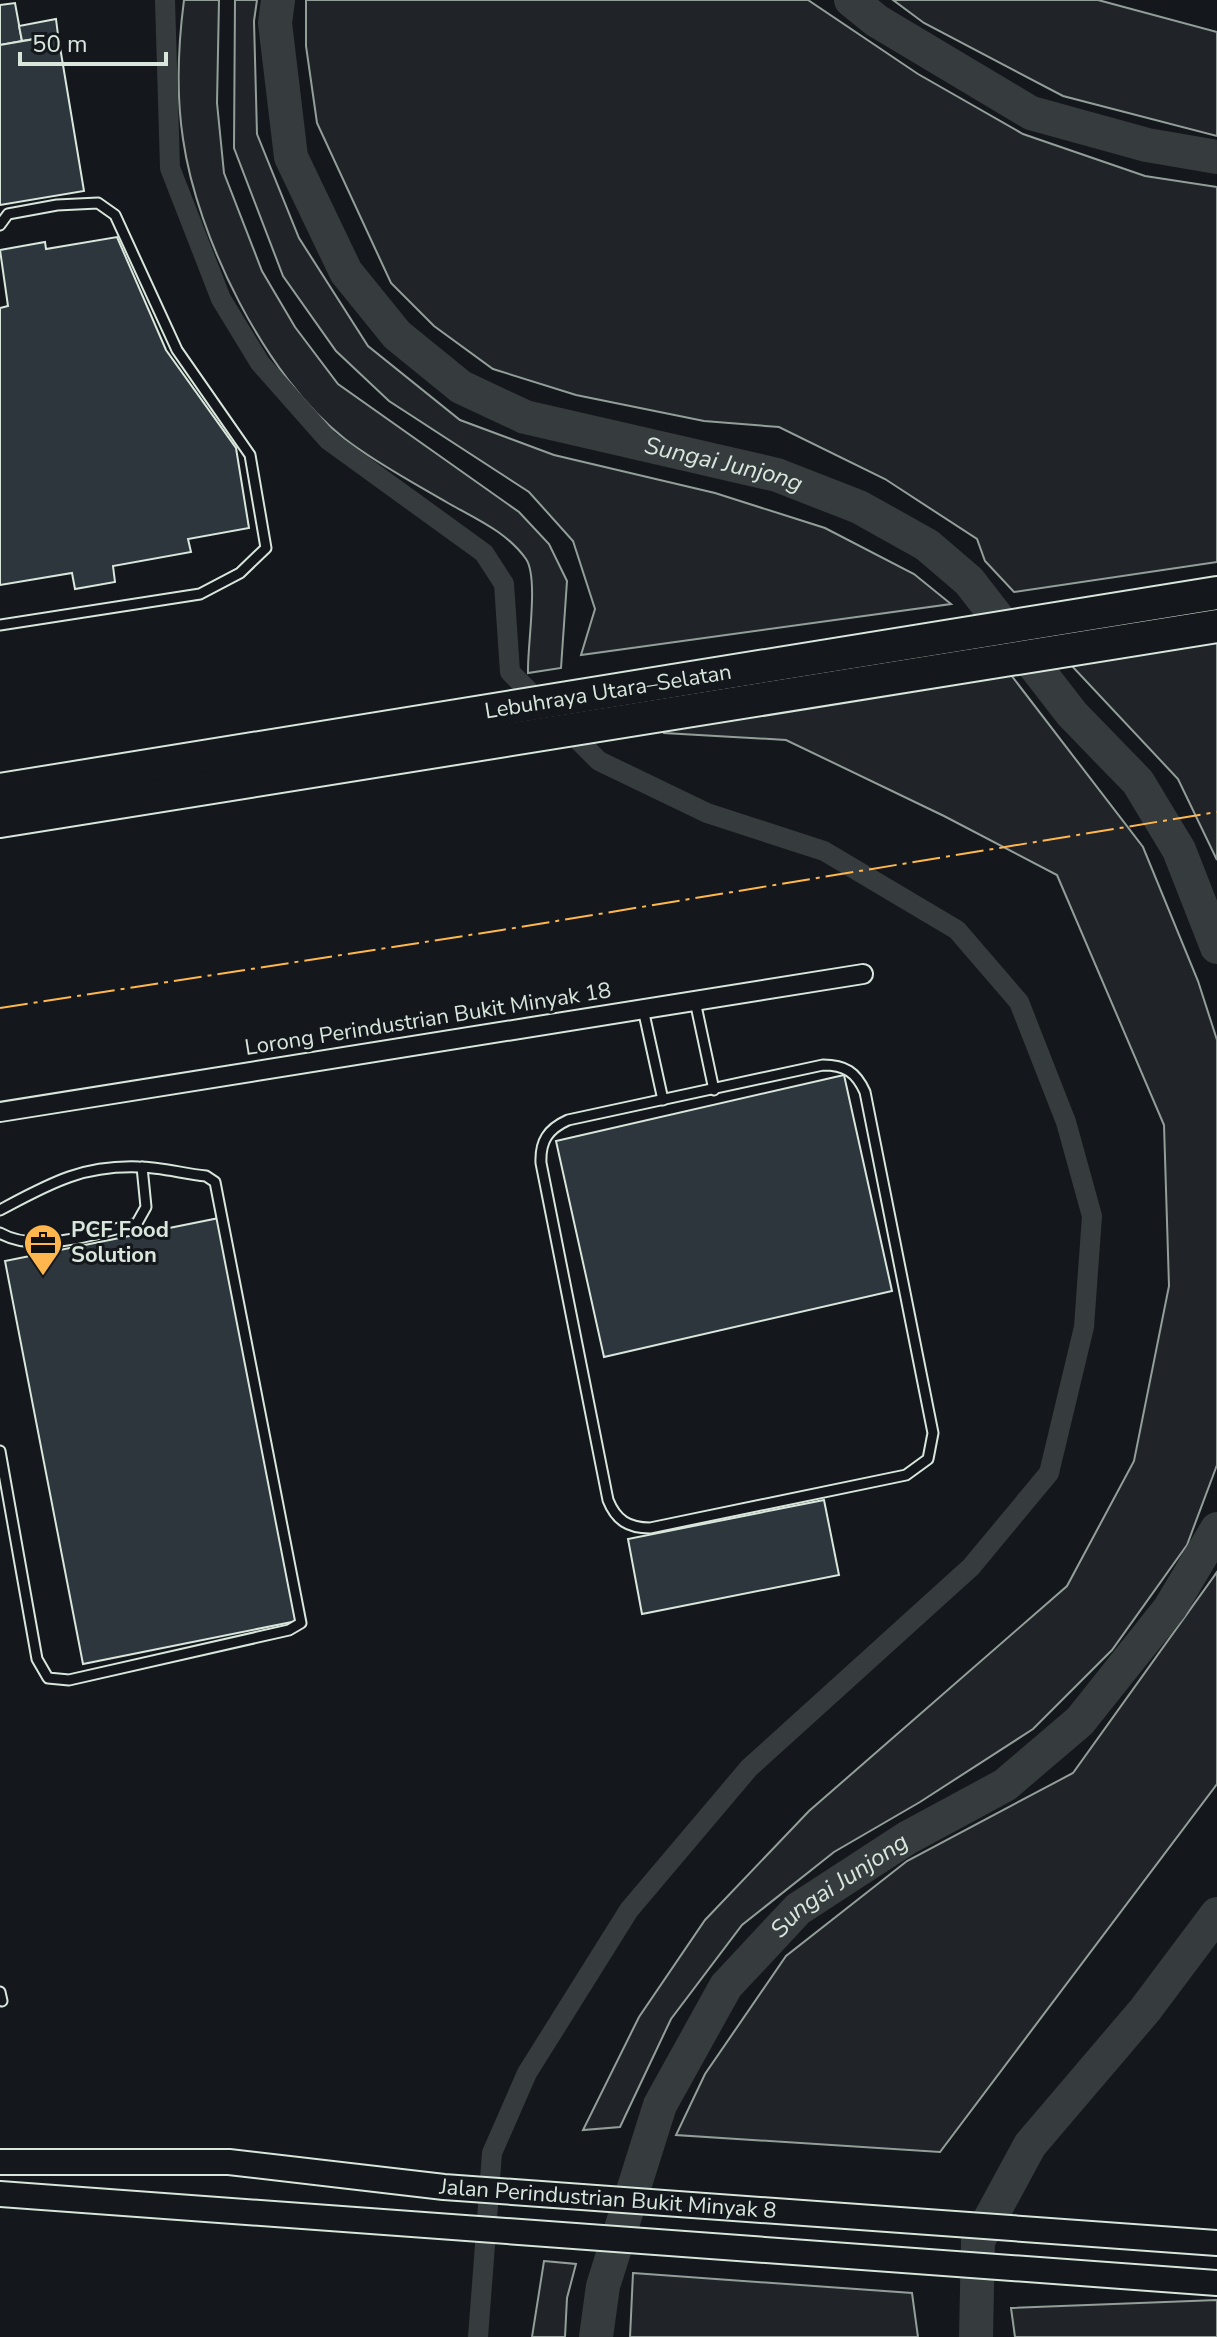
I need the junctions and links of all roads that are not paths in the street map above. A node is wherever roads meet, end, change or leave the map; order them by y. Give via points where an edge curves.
1 (0, 225) edge
2 (1217, 593) edge
3 (0, 625) edge
4 (1217, 626) edge
5 (0, 790) edge
6 (0, 821) edge
7 (863, 974) dead end
8 (695, 1001) junction
9 (643, 1009) junction
10 (714, 1090) junction
11 (663, 1100) junction
12 (0, 1112) edge
13 (142, 1167) junction
14 (0, 1210) edge
15 (0, 1233) edge
16 (0, 1451) edge
17 (0, 2162) edge
18 (0, 2194) edge
19 (1217, 2243) edge
20 (1217, 2283) edge

1 - 3 lane via 8,214 57,205 98,203 115,215 177,350 250,455 266,548 240,573 200,594
2 - 5 highway, Lebuhraya Utara–Selatan
4 - 6 highway, Lebuhraya Utara–Selatan
7 - 8 street, Lorong Perindustrian Bukit Minyak 18
8 - 9 street, Lorong Perindustrian Bukit Minyak 18
8 - 10 lane
9 - 11 lane
9 - 12 street, Lorong Perindustrian Bukit Minyak 18
10 - 11 lane
10 - 11 lane via 823,1065 849,1070 859,1080 933,1433 933,1447 918,1469 650,1528 623,1523 613,1513 540,1149 555,1126 568,1120
13 - 14 lane via 80,1170
13 - 15 lane via 146,1207 137,1223 45,1241 14,1241
13 - 16 lane via 206,1176 215,1182 301,1623 69,1680 48,1678 37,1659
17 - 19 street, Jalan Perindustrian Bukit Minyak 8 via 229,2162 444,2187
18 - 20 street, Jalan Perindustrian Bukit Minyak 8

